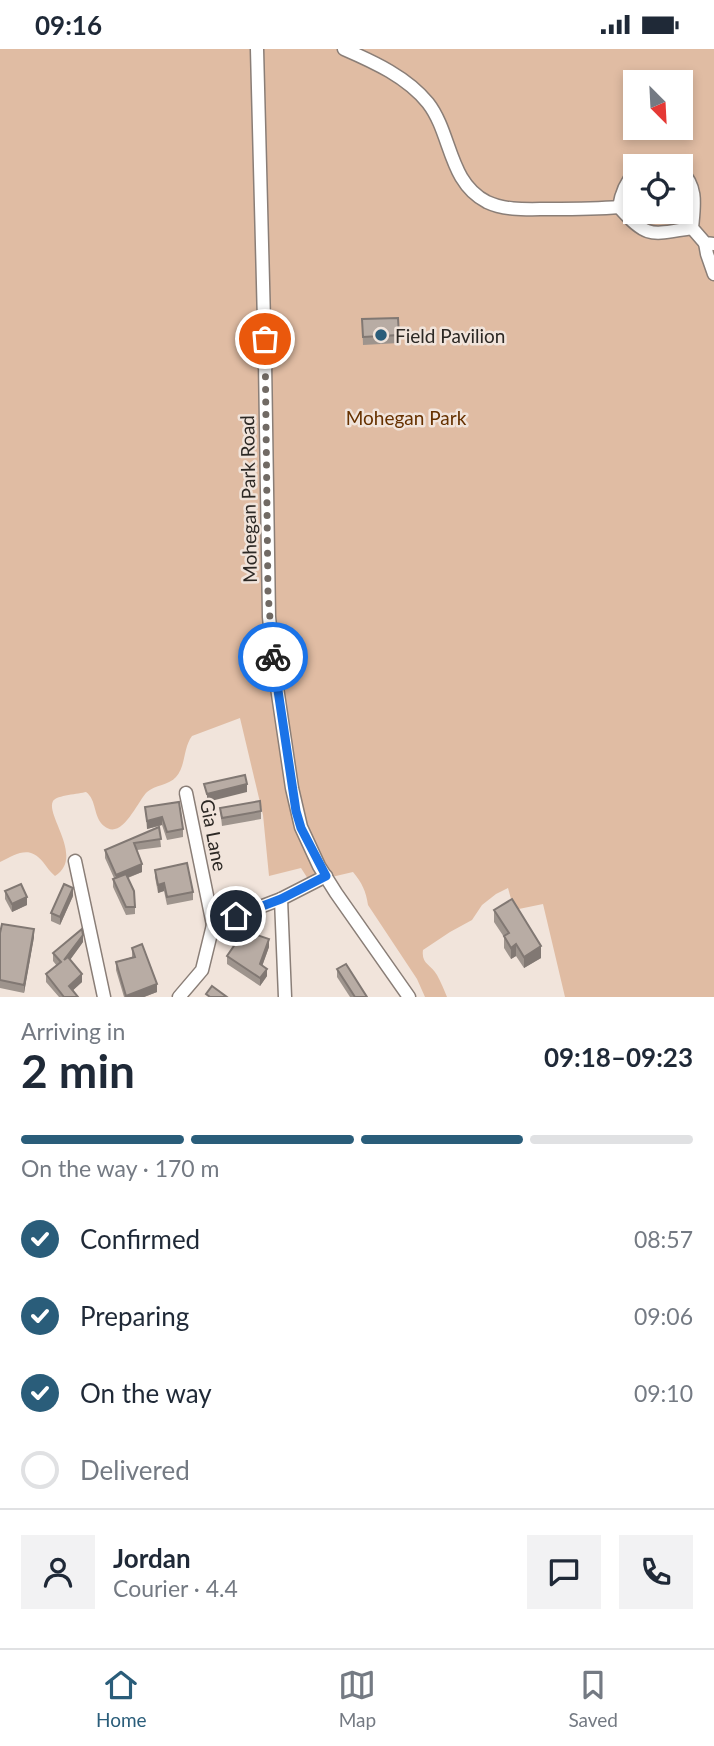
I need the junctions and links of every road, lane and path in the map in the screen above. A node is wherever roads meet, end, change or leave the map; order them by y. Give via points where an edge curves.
1 (257, 49) edge
2 (344, 49) edge
3 (623, 190) edge
4 (693, 191) edge
5 (619, 207) junction
6 (693, 211) edge
7 (692, 224) edge
8 (692, 228) junction
9 (709, 244) edge
10 (714, 274) edge
11 (186, 793) dead end
12 (75, 861) dead end
13 (326, 876) junction
14 (281, 899) junction
15 (213, 925) junction
16 (104, 997) edge
17 (179, 997) edge
18 (285, 997) edge
19 (410, 997) edge

1 - 13 street, Mohegan Park Road via 271,634 296,811
2 - 5 street via 382,66 423,98 433,111 460,177 483,200 516,208
3 - 5 street
4 - 6 street
5 - 8 street via 636,226 650,233
7 - 8 street
8 - 9 street
9 - 10 street
11 - 15 street, Gia Lane
12 - 16 street
13 - 14 street
13 - 19 street, Mohegan Park Road
14 - 15 street
14 - 18 street
15 - 17 street via 202,970

